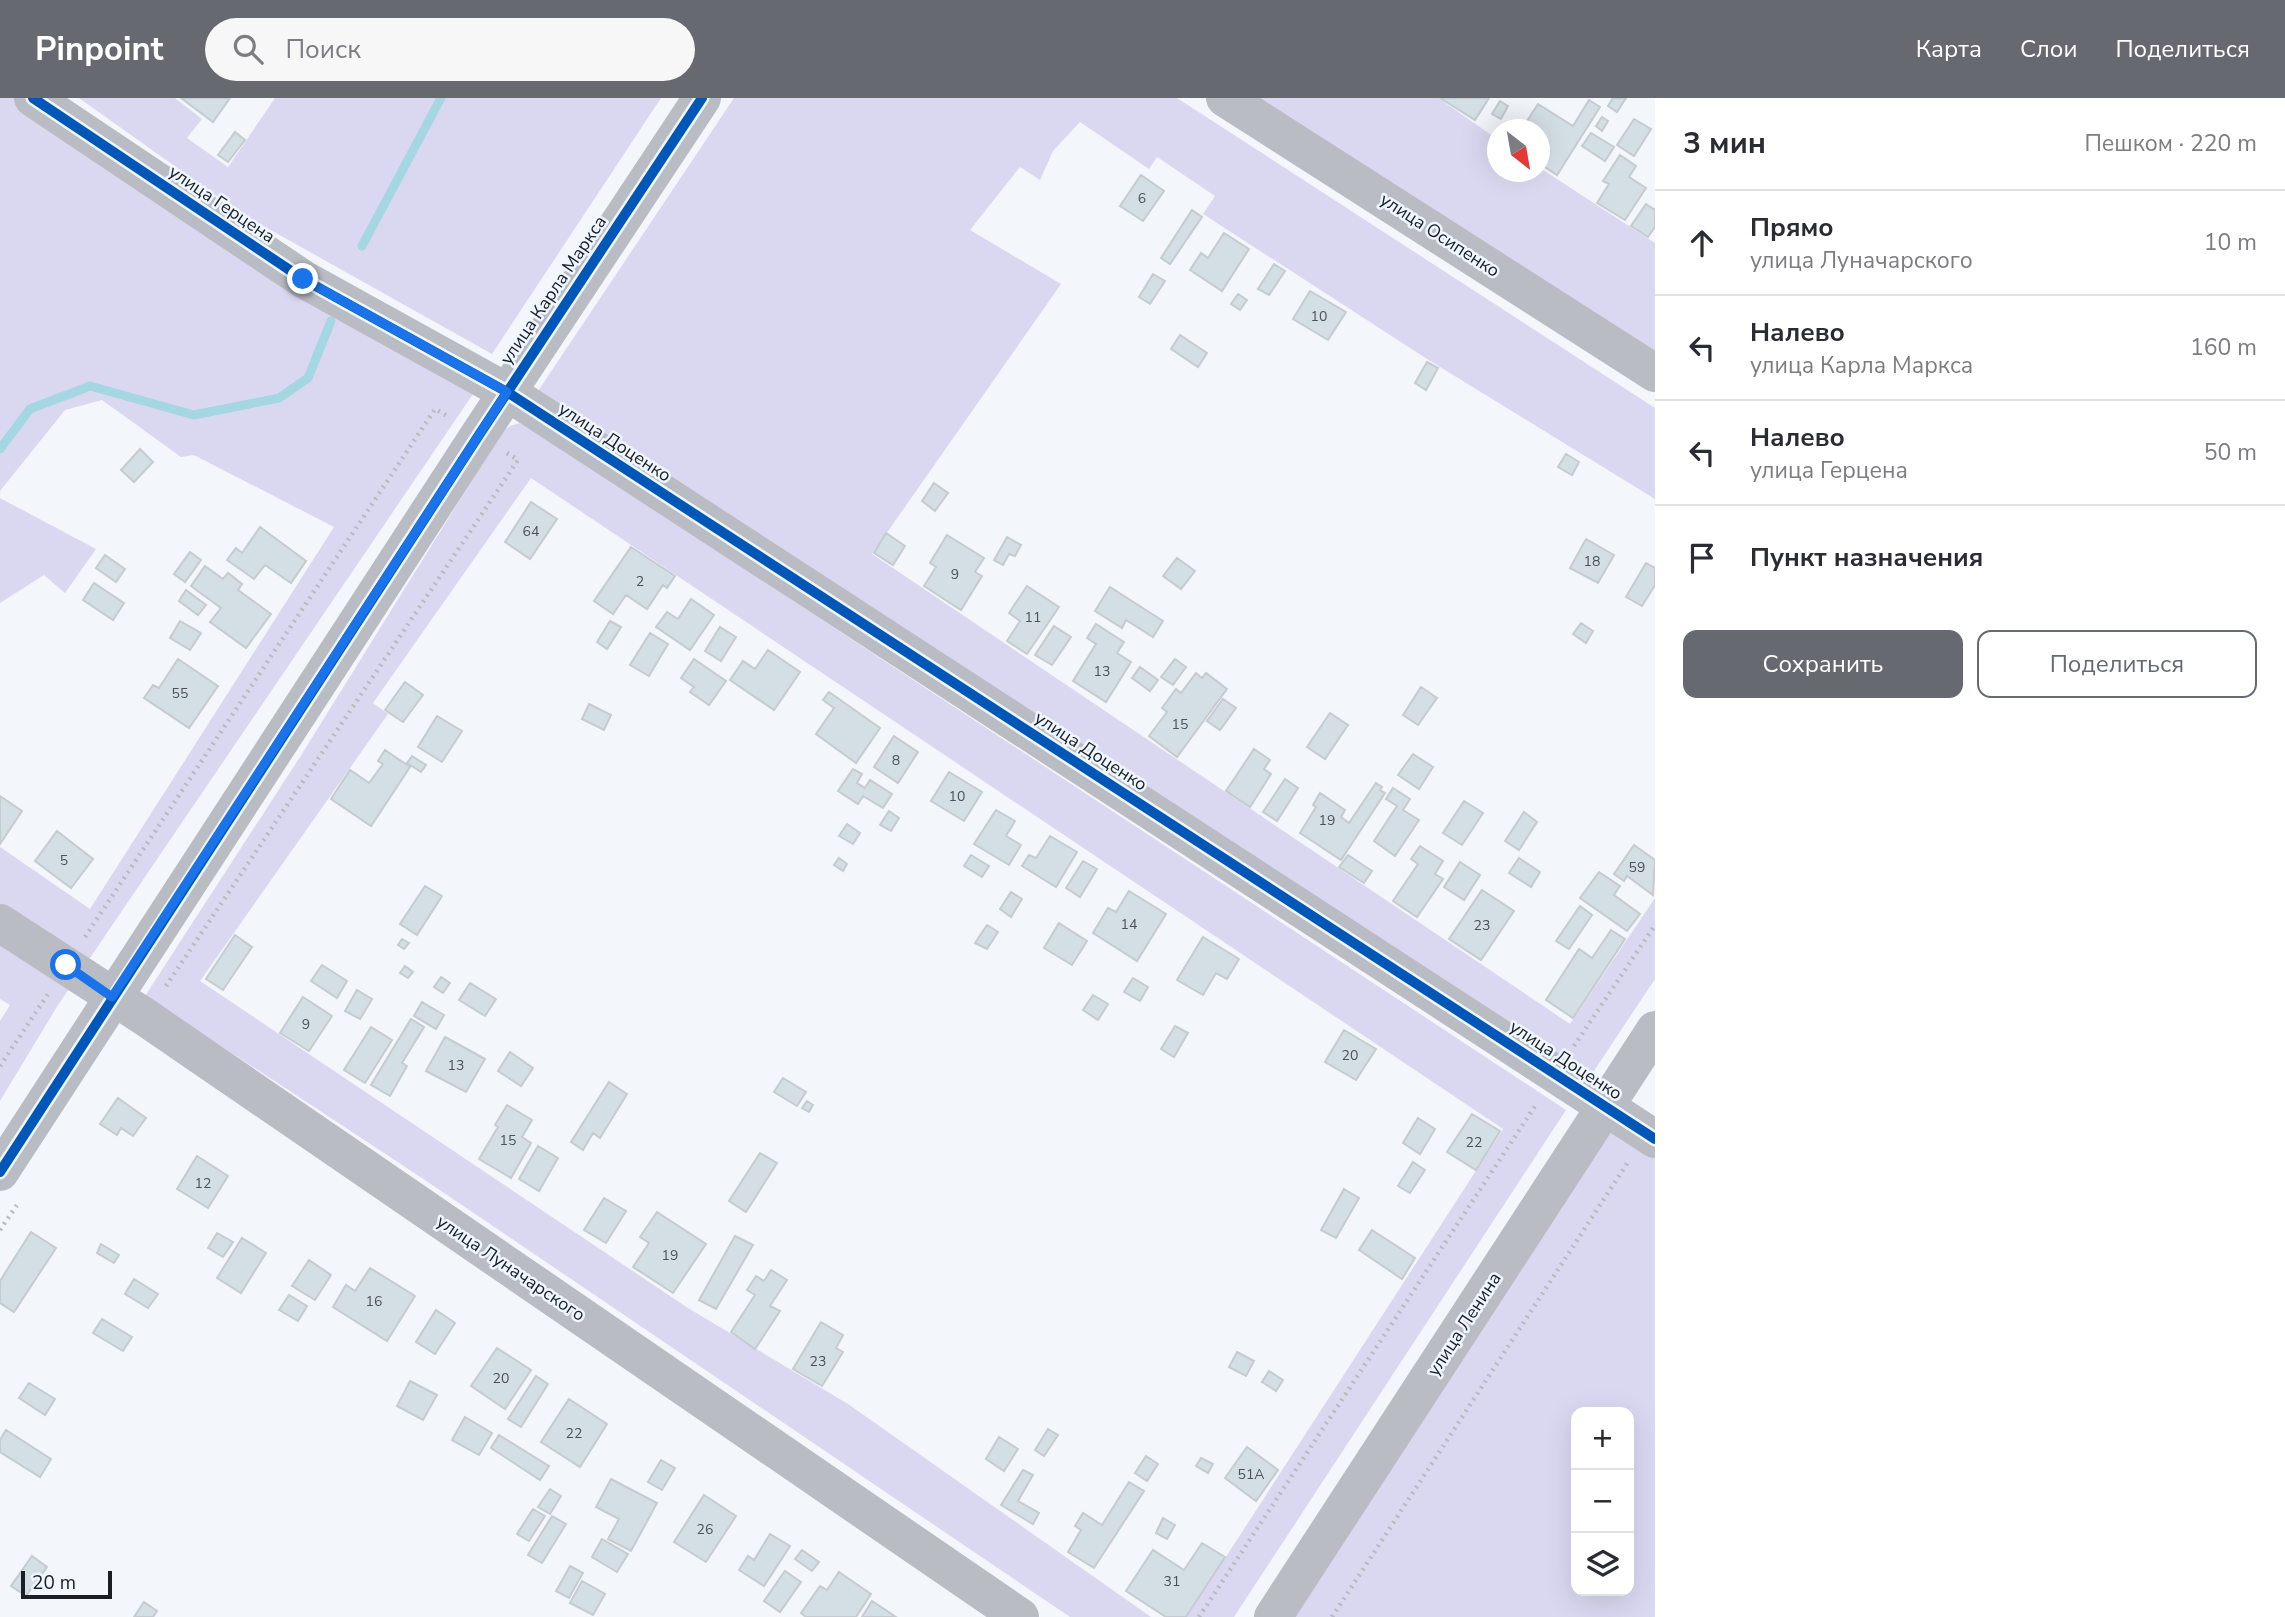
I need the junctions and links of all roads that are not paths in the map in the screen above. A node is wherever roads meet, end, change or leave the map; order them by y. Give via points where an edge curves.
1 (33, 98) edge
2 (702, 98) edge
3 (1225, 98) edge
4 (1655, 373) edge
5 (507, 392) junction
6 (0, 923) edge
7 (112, 997) junction
8 (1655, 1030) edge
9 (1605, 1106) junction
10 (1651, 1137) edge
11 (0, 1172) edge
12 (1020, 1617) edge
13 (1273, 1617) edge

1 - 5 street, улица Герцена via 303,279
2 - 5 street, улица Карла Маркса
3 - 4 street, улица Осипенко
5 - 7 street, улица Карла Маркса
5 - 9 street, улица Доценко
6 - 7 street, улица Луначарского
7 - 11 street, улица Карла Маркса
7 - 12 street, улица Луначарского
8 - 9 street, улица Ленина
9 - 10 street, улица Доценко
9 - 13 street, улица Ленина

